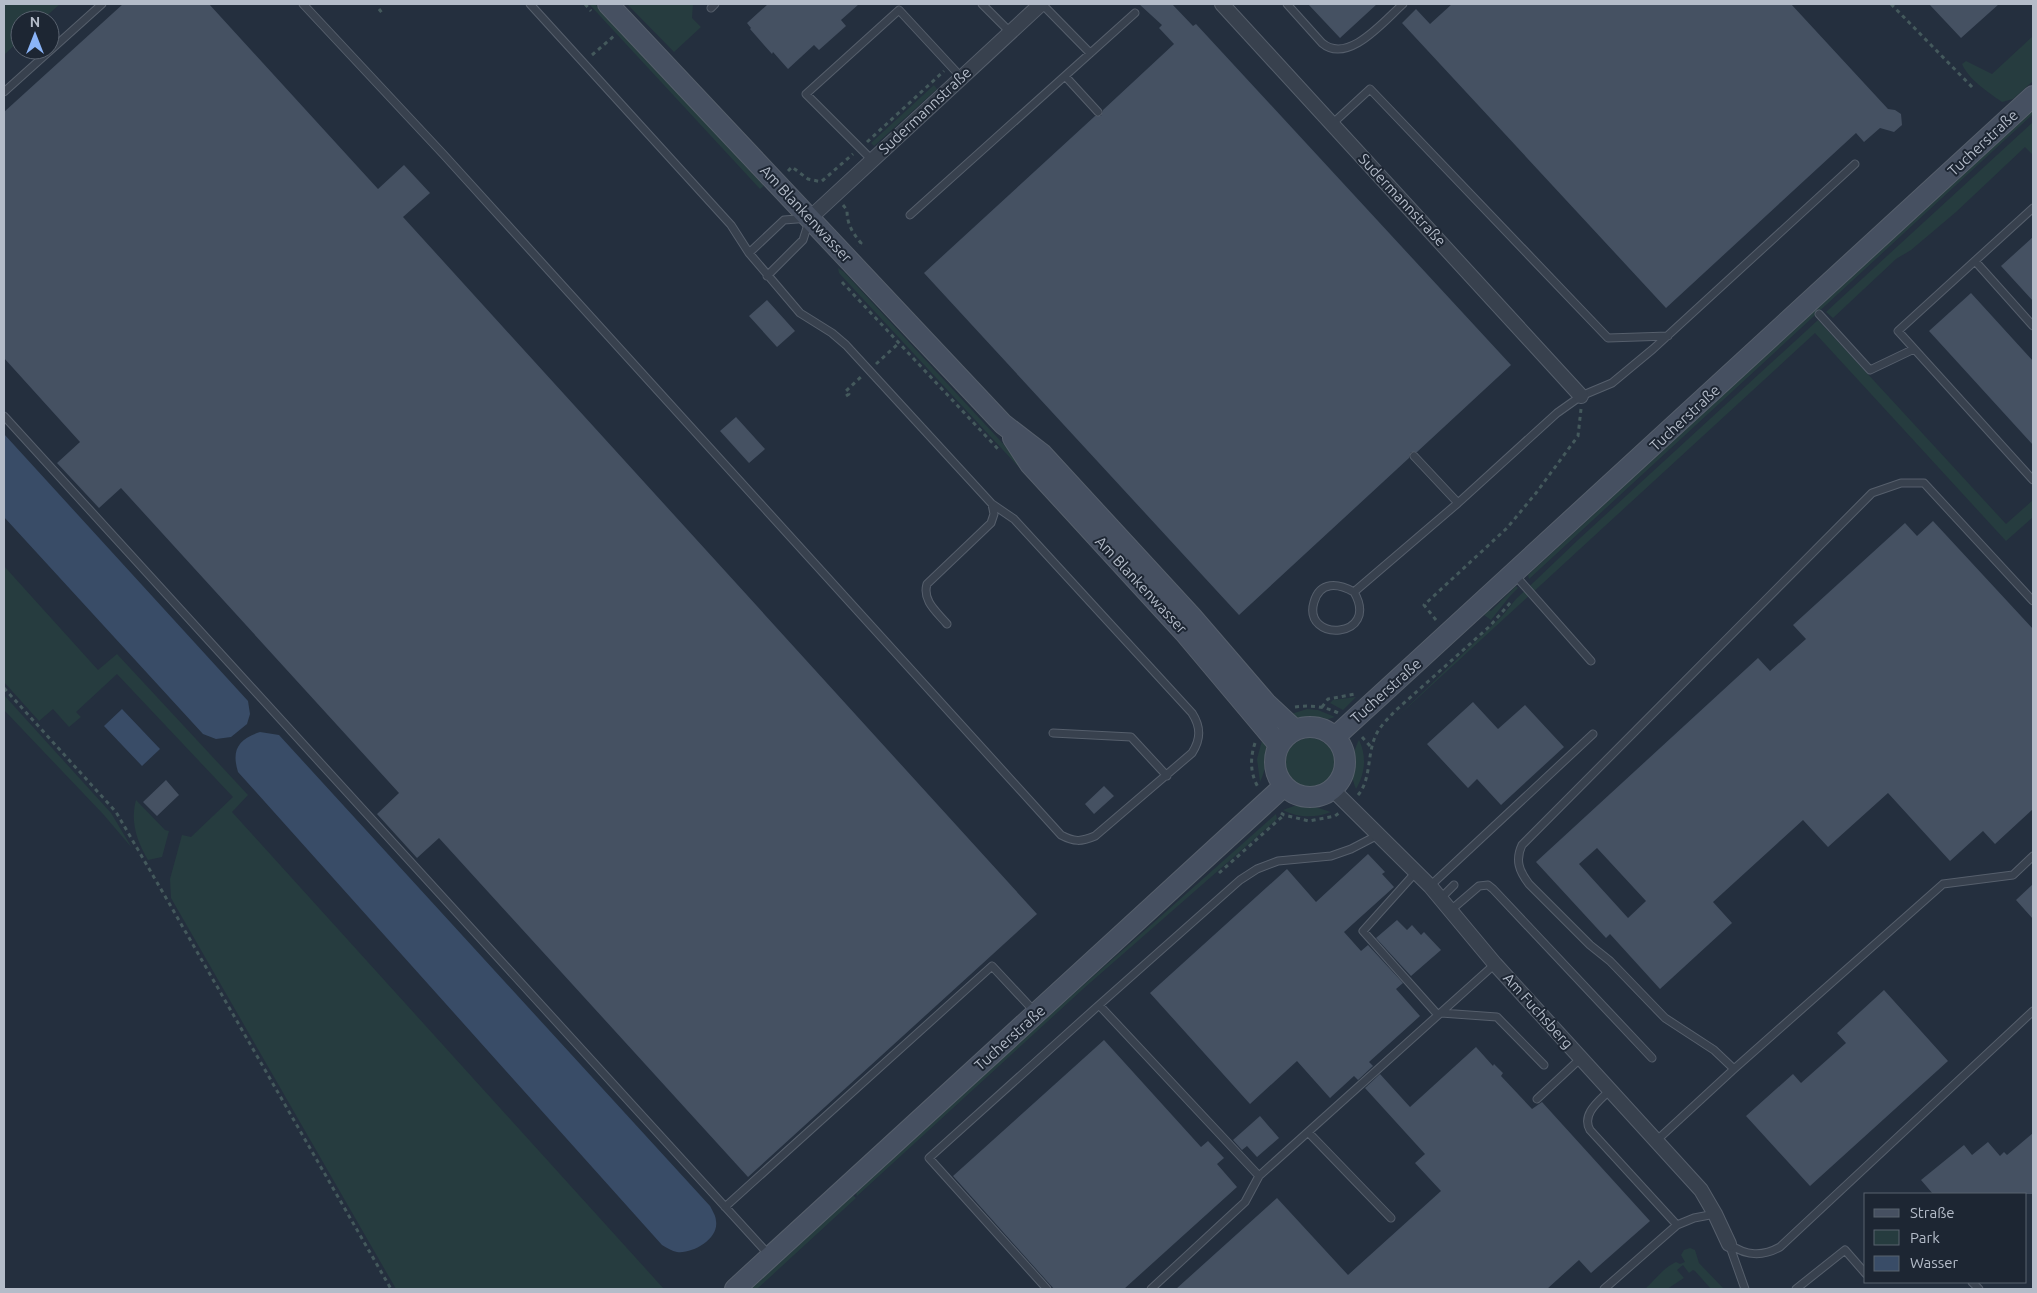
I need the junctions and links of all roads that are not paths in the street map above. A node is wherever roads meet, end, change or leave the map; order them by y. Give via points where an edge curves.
1 (102, 4) edge
2 (303, 4) edge
3 (530, 4) edge
4 (982, 4) edge
5 (1041, 4) edge
6 (1222, 4) edge
7 (1287, 4) edge
8 (1403, 4) edge
9 (602, 10) edge
10 (1135, 13) dead end
11 (1010, 32) junction
12 (1090, 53) junction
13 (1065, 76) junction
14 (962, 77) junction
15 (4, 92) edge
16 (2033, 96) edge
17 (1098, 112) dead end
18 (1332, 124) junction
19 (872, 160) junction
20 (1855, 164) dead end
21 (2033, 208) edge
22 (910, 214) dead end
23 (810, 218) junction
24 (749, 253) junction
25 (1974, 261) junction
26 (767, 276) junction
27 (1819, 314) dead end
28 (2033, 326) edge
29 (1668, 336) junction
30 (1914, 349) junction
31 (1581, 396) junction
32 (4, 416) edge
33 (1414, 456) dead end
34 (2033, 480) edge
35 (1458, 503) junction
36 (992, 504) junction
37 (1514, 574) junction
38 (1354, 592) junction
39 (2033, 601) edge
40 (947, 624) dead end
41 (1590, 661) dead end
42 (1271, 721) junction
43 (1295, 730) junction
44 (1342, 731) junction
45 (1053, 733) dead end
46 (1593, 734) dead end
47 (1279, 745) junction
48 (1167, 776) junction
49 (1284, 786) junction
50 (1332, 789) junction
51 (1378, 835) junction
52 (2033, 856) edge
53 (1416, 872) junction
54 (1454, 885) dead end
55 (1430, 886) junction
56 (1441, 898) junction
57 (1451, 910) junction
58 (1495, 964) junction
59 (1099, 1005) junction
60 (2033, 1011) edge
61 (1036, 1014) junction
62 (1439, 1014) junction
63 (1581, 1058) junction
64 (1652, 1058) dead end
65 (1544, 1065) dead end
66 (1734, 1069) junction
67 (1610, 1090) junction
68 (1537, 1099) dead end
69 (1308, 1132) junction
70 (1656, 1141) junction
71 (1259, 1176) junction
72 (725, 1207) junction
73 (1715, 1214) junction
74 (1391, 1218) dead end
75 (1677, 1225) junction
76 (1729, 1244) junction
77 (770, 1257) junction
78 (1864, 1272) edge
79 (735, 1289) edge
80 (1047, 1289) edge
81 (1151, 1289) edge
82 (1604, 1289) edge
83 (1745, 1289) edge
84 (1796, 1289) edge

1 - 15 lane
2 - 48 lane via 1061,835 1073,841 1095,836
3 - 24 lane via 731,225
4 - 11 lane
5 - 11 street, Sudermannstraße
5 - 12 lane
6 - 18 street, Sudermannstraße
7 - 8 lane via 1322,43 1338,50 1358,43
9 - 23 main road, Am Blankenwasser
10 - 12 lane
11 - 14 street, Sudermannstraße
12 - 13 lane
13 - 17 lane
13 - 22 lane
14 - 19 street, Sudermannstraße
14 - 19 lane via 899,10 806,94
16 - 37 main road, Tucherstraße
18 - 29 lane via 1370,89 1608,338
18 - 31 street, Sudermannstraße
19 - 23 street, Sudermannstraße
20 - 29 lane
21 - 25 lane
23 - 24 lane via 784,220
23 - 26 lane via 803,240
23 - 42 main road, Am Blankenwasser via 1003,424 1042,454 1192,617
24 - 26 lane
25 - 28 lane
25 - 30 lane via 1898,331
26 - 36 lane via 800,313 846,345
27 - 30 lane via 1870,370
29 - 31 lane via 1612,383
30 - 34 lane
31 - 35 lane
32 - 72 lane
33 - 35 lane
35 - 38 lane
36 - 40 lane via 991,524 927,584 928,601
36 - 48 lane via 1014,519 1192,713 1199,726 1196,747
37 - 41 lane
37 - 44 main road, Tucherstraße
38 - 38 lane via 1360,608 1349,628 1333,631 1321,626 1313,612 1313,604 1323,588 1343,586
39 - 66 lane via 1924,484 1902,483 1872,493 1522,845 1518,864 1528,884 1666,1018 1714,1050
42 - 43 main road, Am Blankenwasser
42 - 47 main road, Am Blankenwasser
43 - 44 main road via 1305,727
43 - 47 main road
44 - 50 main road via 1344,769
45 - 48 lane via 1131,737
46 - 55 lane
47 - 49 main road via 1274,765
49 - 50 main road via 1295,794 1309,797
49 - 61 main road, Tucherstraße
50 - 51 street, Am Fuchsberg
51 - 53 street, Am Fuchsberg
51 - 59 lane via 1331,856 1278,862 1257,869 1240,880
52 - 66 lane via 2013,875 1943,884
53 - 55 street, Am Fuchsberg
53 - 62 lane via 1363,931
54 - 56 lane
55 - 56 street, Am Fuchsberg
56 - 57 street, Am Fuchsberg
57 - 58 street, Am Fuchsberg
57 - 64 lane via 1479,886 1488,885
58 - 62 lane
58 - 63 street, Am Fuchsberg
59 - 71 lane
59 - 80 lane via 929,1158
60 - 76 lane via 1780,1247 1767,1253 1752,1254
61 - 72 lane via 992,966
61 - 77 main road, Tucherstraße
62 - 65 lane via 1497,1017
62 - 69 lane
63 - 67 street, Am Fuchsberg
63 - 68 lane
66 - 70 lane
67 - 70 street, Am Fuchsberg
67 - 75 lane via 1594,1105 1587,1124
69 - 71 lane
69 - 74 lane
70 - 73 street, Am Fuchsberg via 1701,1190
71 - 81 lane via 1245,1202
72 - 77 lane
73 - 75 lane
73 - 76 street, Am Fuchsberg
75 - 82 lane
76 - 83 lane
77 - 79 main road, Tucherstraße
78 - 84 lane via 1845,1250

